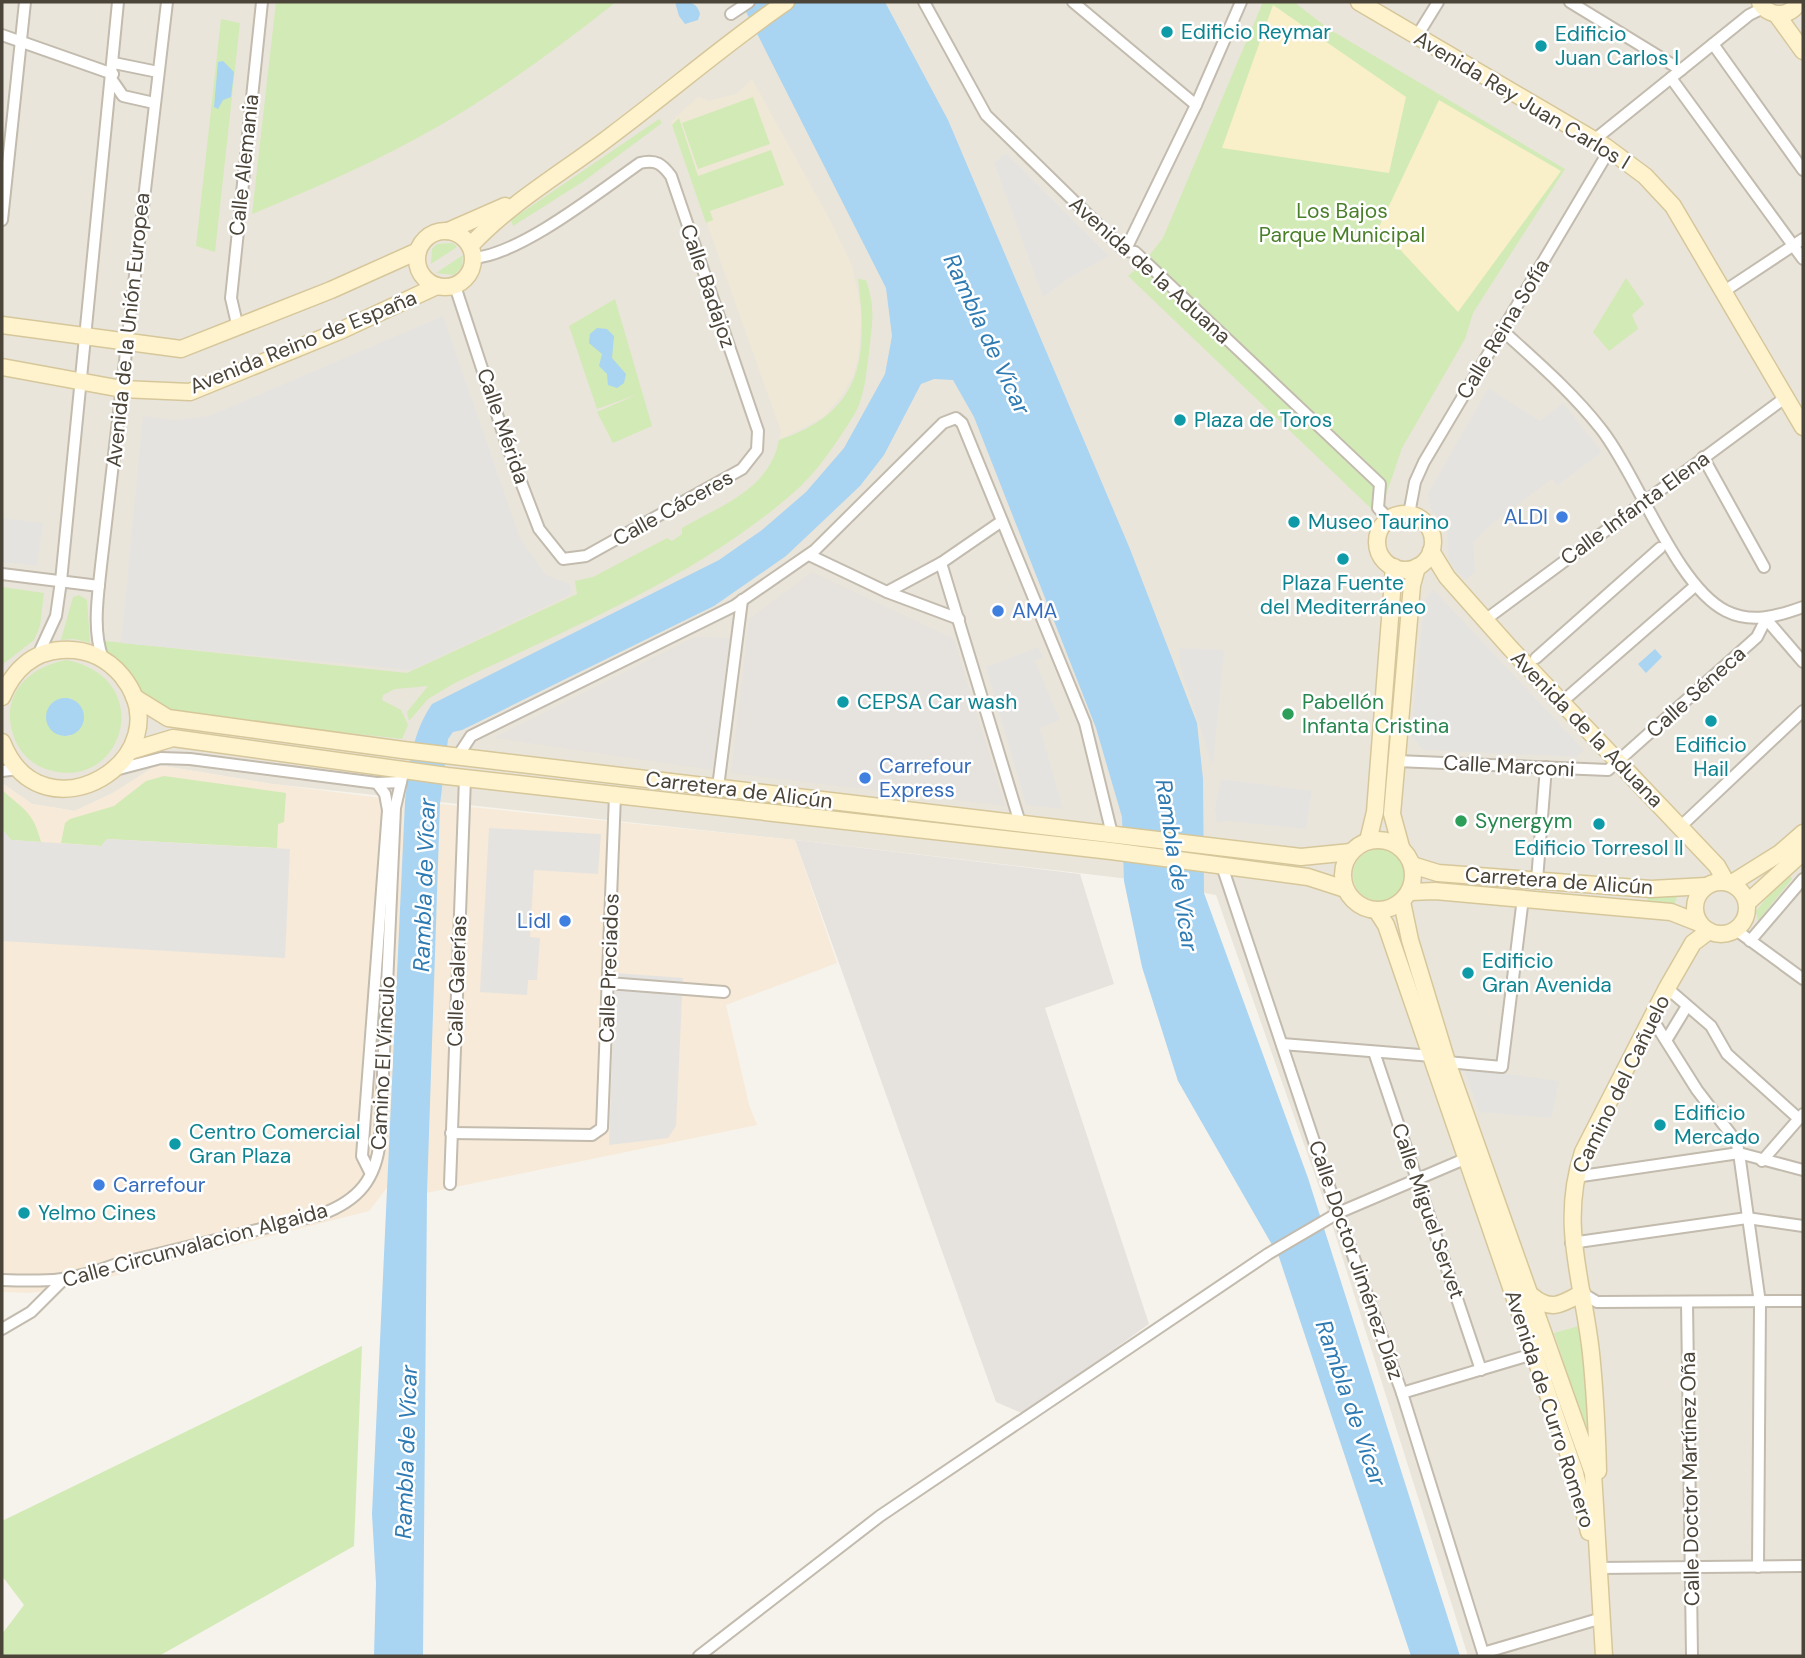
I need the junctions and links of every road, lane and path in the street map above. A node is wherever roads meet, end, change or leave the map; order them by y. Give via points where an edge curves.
1 (26, 2) edge
2 (118, 2) edge
3 (167, 2) edge
4 (262, 2) edge
5 (749, 2) edge
6 (786, 2) edge
7 (924, 2) edge
8 (1073, 2) edge
9 (1241, 2) edge
10 (1359, 2) edge
11 (1438, 2) edge
12 (1570, 2) edge
13 (1799, 2) edge
14 (1763, 6) edge
15 (730, 14) dead end
16 (2, 35) edge
17 (1417, 36) junction
18 (21, 42) junction
19 (1713, 44) junction
20 (1803, 51) edge
21 (1681, 70) junction
22 (113, 72) junction
23 (158, 72) junction
24 (1671, 78) junction
25 (154, 103) junction
26 (1196, 105) junction
27 (7, 124) edge
28 (1594, 140) junction
29 (1610, 149) junction
30 (1803, 170) edge
31 (514, 203) junction
32 (2, 206) edge
33 (2, 220) edge
34 (448, 231) junction
35 (1799, 242) edge
36 (418, 251) junction
37 (1125, 251) junction
38 (472, 252) junction
39 (1803, 259) edge
40 (437, 286) junction
41 (455, 286) junction
42 (1723, 292) junction
43 (2, 325) edge
44 (238, 328) junction
45 (1503, 331) junction
46 (86, 339) junction
47 (128, 345) junction
48 (2, 367) edge
49 (82, 383) junction
50 (122, 389) junction
51 (1786, 397) junction
52 (1803, 427) edge
53 (758, 431) joint
54 (1703, 457) junction
55 (1645, 499) junction
56 (1409, 514) junction
57 (1389, 519) junction
58 (1002, 521) junction
59 (1660, 548) dead end
60 (809, 555) junction
61 (563, 559) joint
62 (1423, 561) junction
63 (941, 564) junction
64 (1394, 567) junction
65 (1764, 567) dead end
66 (2, 574) edge
67 (61, 581) junction
68 (99, 586) junction
69 (1695, 586) junction
70 (887, 592) junction
71 (742, 600) junction
72 (1803, 607) edge
73 (959, 619) junction
74 (1766, 619) junction
75 (1485, 620) junction
76 (38, 656) junction
77 (1536, 658) dead end
78 (103, 659) junction
79 (1803, 662) edge
80 (4, 688) edge
81 (134, 697) junction
82 (1563, 701) junction
83 (1803, 711) edge
84 (3, 750) edge
85 (130, 751) junction
86 (455, 756) junction
87 (1618, 760) junction
88 (1396, 761) junction
89 (1546, 767) junction
90 (10, 770) edge
91 (115, 770) junction
92 (402, 776) junction
93 (465, 778) junction
94 (377, 783) junction
95 (719, 788) junction
96 (615, 795) junction
97 (1020, 824) junction
98 (1680, 827) junction
99 (1803, 833) edge
100 (1368, 841) junction
101 (1111, 843) junction
102 (1401, 848) junction
103 (1351, 852) junction
104 (1803, 852) edge
105 (1412, 865) junction
106 (1219, 866) junction
107 (1803, 878) edge
108 (1536, 880) junction
109 (1729, 882) junction
110 (1706, 886) junction
111 (1345, 889) junction
112 (1406, 897) junction
113 (1523, 898) junction
114 (1747, 904) junction
115 (1377, 911) junction
116 (1704, 927) junction
117 (1736, 930) junction
118 (1750, 941) junction
119 (1803, 979) edge
120 (608, 983) junction
121 (1667, 988) junction
122 (724, 992) dead end
123 (1687, 1006) junction
124 (1651, 1017) junction
125 (1667, 1039) junction
126 (1282, 1044) junction
127 (1374, 1052) junction
128 (1440, 1059) junction
129 (1801, 1116) edge
130 (451, 1133) junction
131 (1738, 1153) junction
132 (1468, 1158) junction
133 (1762, 1161) junction
134 (1803, 1170) edge
135 (370, 1172) junction
136 (1575, 1177) junction
137 (1417, 1179) junction
138 (450, 1184) dead end
139 (1334, 1216) junction
140 (1748, 1218) junction
141 (1803, 1226) edge
142 (1571, 1242) junction
143 (2, 1280) edge
144 (63, 1280) junction
145 (1582, 1293) junction
146 (1532, 1296) junction
147 (1687, 1301) junction
148 (1803, 1301) edge
149 (1760, 1303) junction
150 (2, 1329) edge
151 (1533, 1354) junction
152 (1481, 1370) junction
153 (1402, 1394) junction
154 (1596, 1516) junction
155 (1691, 1566) junction
156 (1803, 1566) edge
157 (1758, 1567) junction
158 (1598, 1569) junction
159 (1602, 1618) junction
160 (1483, 1655) edge
161 (699, 1656) edge
162 (1605, 1656) edge
163 (1692, 1656) edge

1 - 18 street
2 - 22 street, Avenida de la Unión Europea
3 - 23 street, Avenida de la Unión Europea
4 - 44 street, Calle Alemania via 231,298
5 - 15 street
6 - 31 main road
7 - 37 street, Avenida de la Aduana via 986,115
8 - 26 street
9 - 26 street
10 - 17 main road, Avenida Rey Juan Carlos I
11 - 17 street
12 - 21 street
13 - 14 main road via 1787,14
14 - 19 street
14 - 20 main road
16 - 18 street
17 - 28 main road, Avenida Rey Juan Carlos I
18 - 22 street
18 - 27 street
19 - 21 street
19 - 30 street
21 - 24 street
22 - 23 street
22 - 25 street via 123,96
22 - 46 street, Avenida de la Unión Europea
23 - 25 street, Avenida de la Unión Europea
24 - 28 street
24 - 35 street
25 - 47 street, Avenida de la Unión Europea
26 - 37 street
27 - 32 street
28 - 29 main road, Avenida Rey Juan Carlos I
29 - 42 main road, Avenida Rey Juan Carlos I via 1646,176 1673,206
29 - 45 street, Calle Reina Sofía
31 - 34 main road
31 - 38 main road
32 - 33 street
34 - 36 main road via 429,236
34 - 38 main road via 464,238
35 - 39 street
35 - 42 street
36 - 40 main road via 420,272
36 - 44 main road, Avenida Reino de España
37 - 57 street, Avenida de la Aduana via 1135,252 1380,484 1378,508
38 - 41 main road via 468,275
38 - 53 street, Calle Badajoz via 493,257 575,209 640,163 652,160 662,164 671,176
40 - 41 main road
40 - 50 main road, Avenida Reino de España via 190,392
41 - 61 street, Calle Mérida via 540,529
42 - 51 main road, Avenida Rey Juan Carlos I
43 - 46 main road, Avenida Reino de España
44 - 47 main road, Avenida Reino de España via 180,349
45 - 55 street via 1542,364 1601,429
45 - 56 street, Calle Reina Sofía via 1424,463
46 - 47 main road, Avenida Reino de España
46 - 49 street, Avenida de la Unión Europea
47 - 50 street, Avenida de la Unión Europea
48 - 49 main road, Avenida Reino de España
49 - 50 main road, Avenida Reino de España
49 - 67 street, Avenida de la Unión Europea
50 - 68 street, Avenida de la Unión Europea
51 - 52 main road, Avenida Rey Juan Carlos I
51 - 54 street, Calle Infanta Elena
53 - 61 street, Calle Cáceres via 757,450 742,469 586,556
54 - 55 street, Calle Infanta Elena
54 - 65 street
55 - 69 street
55 - 75 street, Calle Infanta Elena
56 - 57 main road
56 - 62 main road via 1429,528 1433,543
57 - 64 main road via 1378,533 1377,547
58 - 60 street via 956,418 943,423
58 - 63 street
58 - 101 street via 1085,723
59 - 77 street
60 - 70 street
60 - 71 street
62 - 64 main road
62 - 75 main road, Avenida de la Aduana via 1447,577
62 - 88 main road via 1412,585
63 - 70 street
63 - 73 street
64 - 100 main road via 1375,812
66 - 67 street
67 - 68 street
67 - 76 street, Avenida de la Unión Europea via 56,617
68 - 78 street, Avenida de la Unión Europea via 98,646
69 - 74 street via 1727,611
69 - 82 street
70 - 73 street
71 - 86 street via 471,736
71 - 95 street
72 - 74 street
73 - 97 street
74 - 79 street
74 - 87 street, Calle Séneca via 1757,637
75 - 82 main road, Avenida de la Aduana
76 - 78 main road via 71,649
76 - 80 main road via 16,671
78 - 81 main road via 121,675
81 - 85 main road via 136,733
81 - 86 main road, Carretera de Alicún via 168,718
82 - 87 main road, Avenida de la Aduana
83 - 98 street
84 - 90 main road
85 - 91 main road
85 - 92 main road, Carretera de Alicún via 173,738
86 - 95 main road, Carretera de Alicún
87 - 89 street, Calle Marconi via 1608,770
87 - 98 main road, Avenida de la Aduana
88 - 89 street, Calle Marconi
88 - 102 main road via 1392,814
89 - 108 street
90 - 91 main road via 63,789 92,785
91 - 94 street via 164,758
92 - 93 main road, Carretera de Alicún
92 - 94 street
92 - 135 street, Camino El Vínculo via 395,808 380,1140 378,1162
93 - 96 main road, Carretera de Alicún
93 - 130 street, Calle Galerías
94 - 135 street, Camino El Vínculo via 388,810 362,1156
95 - 97 main road, Carretera de Alicún
96 - 101 main road, Carretera de Alicún
96 - 120 street, Calle Preciados
97 - 101 main road, Carretera de Alicún
98 - 109 main road, Avenida de la Aduana
99 - 109 main road via 1780,853
100 - 102 main road via 1391,842
100 - 103 main road
101 - 103 main road, Carretera de Alicún via 1216,847 1310,858
101 - 106 main road, Carretera de Alicún
102 - 105 main road
103 - 111 main road via 1344,863
104 - 114 main road
105 - 108 main road, Carretera de Alicún via 1438,873
105 - 112 main road via 1413,883
106 - 111 main road, Carretera de Alicún via 1308,877
106 - 126 street, Calle Doctor Jiménez Díaz
107 - 118 street
108 - 110 main road, Carretera de Alicún via 1651,889
109 - 110 main road
109 - 114 main road
110 - 116 main road via 1695,907
111 - 115 main road via 1358,905
112 - 113 main road, Carretera de Alicún
112 - 115 main road
112 - 128 main road, Avenida de Curro Romero via 1410,940
113 - 116 main road, Carretera de Alicún via 1671,912
113 - 128 street via 1502,1067
114 - 117 main road via 1745,918
115 - 128 main road, Avenida de Curro Romero via 1387,925
116 - 117 main road via 1723,934
116 - 121 main road, Camino del Cañuelo
117 - 118 street
118 - 119 street
120 - 122 street
120 - 130 street, Calle Preciados via 602,1128 592,1135
121 - 123 street
121 - 124 main road, Camino del Cañuelo
123 - 125 street
123 - 129 street via 1711,1027 1727,1054
124 - 125 street
124 - 136 main road, Camino del Cañuelo via 1583,1152
125 - 131 street via 1697,1090 1736,1141
126 - 127 street
126 - 139 street, Calle Doctor Jiménez Díaz
127 - 128 street
127 - 137 street, Calle Miguel Servet
128 - 132 main road, Avenida de Curro Romero
128 - 146 main road, Avenida de Curro Romero
129 - 133 street
130 - 138 street, Calle Galerías
131 - 133 street
131 - 136 street
131 - 140 street
132 - 137 street
132 - 151 main road, Avenida de Curro Romero
133 - 134 street
135 - 144 street, Calle Circunvalacion Algaida via 361,1192 346,1205
136 - 142 main road, Camino del Cañuelo
137 - 139 street
137 - 152 street, Calle Miguel Servet
139 - 153 street, Calle Doctor Jiménez Díaz
139 - 161 street via 1268,1254 880,1516
140 - 141 street
140 - 142 street
140 - 149 street
142 - 145 main road, Camino del Cañuelo
143 - 144 street, Calle Circunvalacion Algaida
144 - 150 street via 31,1312
145 - 146 main road via 1552,1307
145 - 147 street via 1597,1302
145 - 154 main road, Camino del Cañuelo via 1598,1470
146 - 154 main road, Avenida de Curro Romero via 1593,1473
147 - 149 street
147 - 155 street, Calle Doctor Martínez Oña
148 - 149 street
149 - 157 street
151 - 152 street
151 - 158 main road, Avenida de Curro Romero via 1578,1484
152 - 153 street
153 - 160 street, Calle Doctor Jiménez Díaz
154 - 158 main road, Avenida de Curro Romero
155 - 157 street
155 - 158 street
155 - 163 street, Calle Doctor Martínez Oña
156 - 157 street
158 - 159 main road
159 - 160 street
159 - 162 main road

